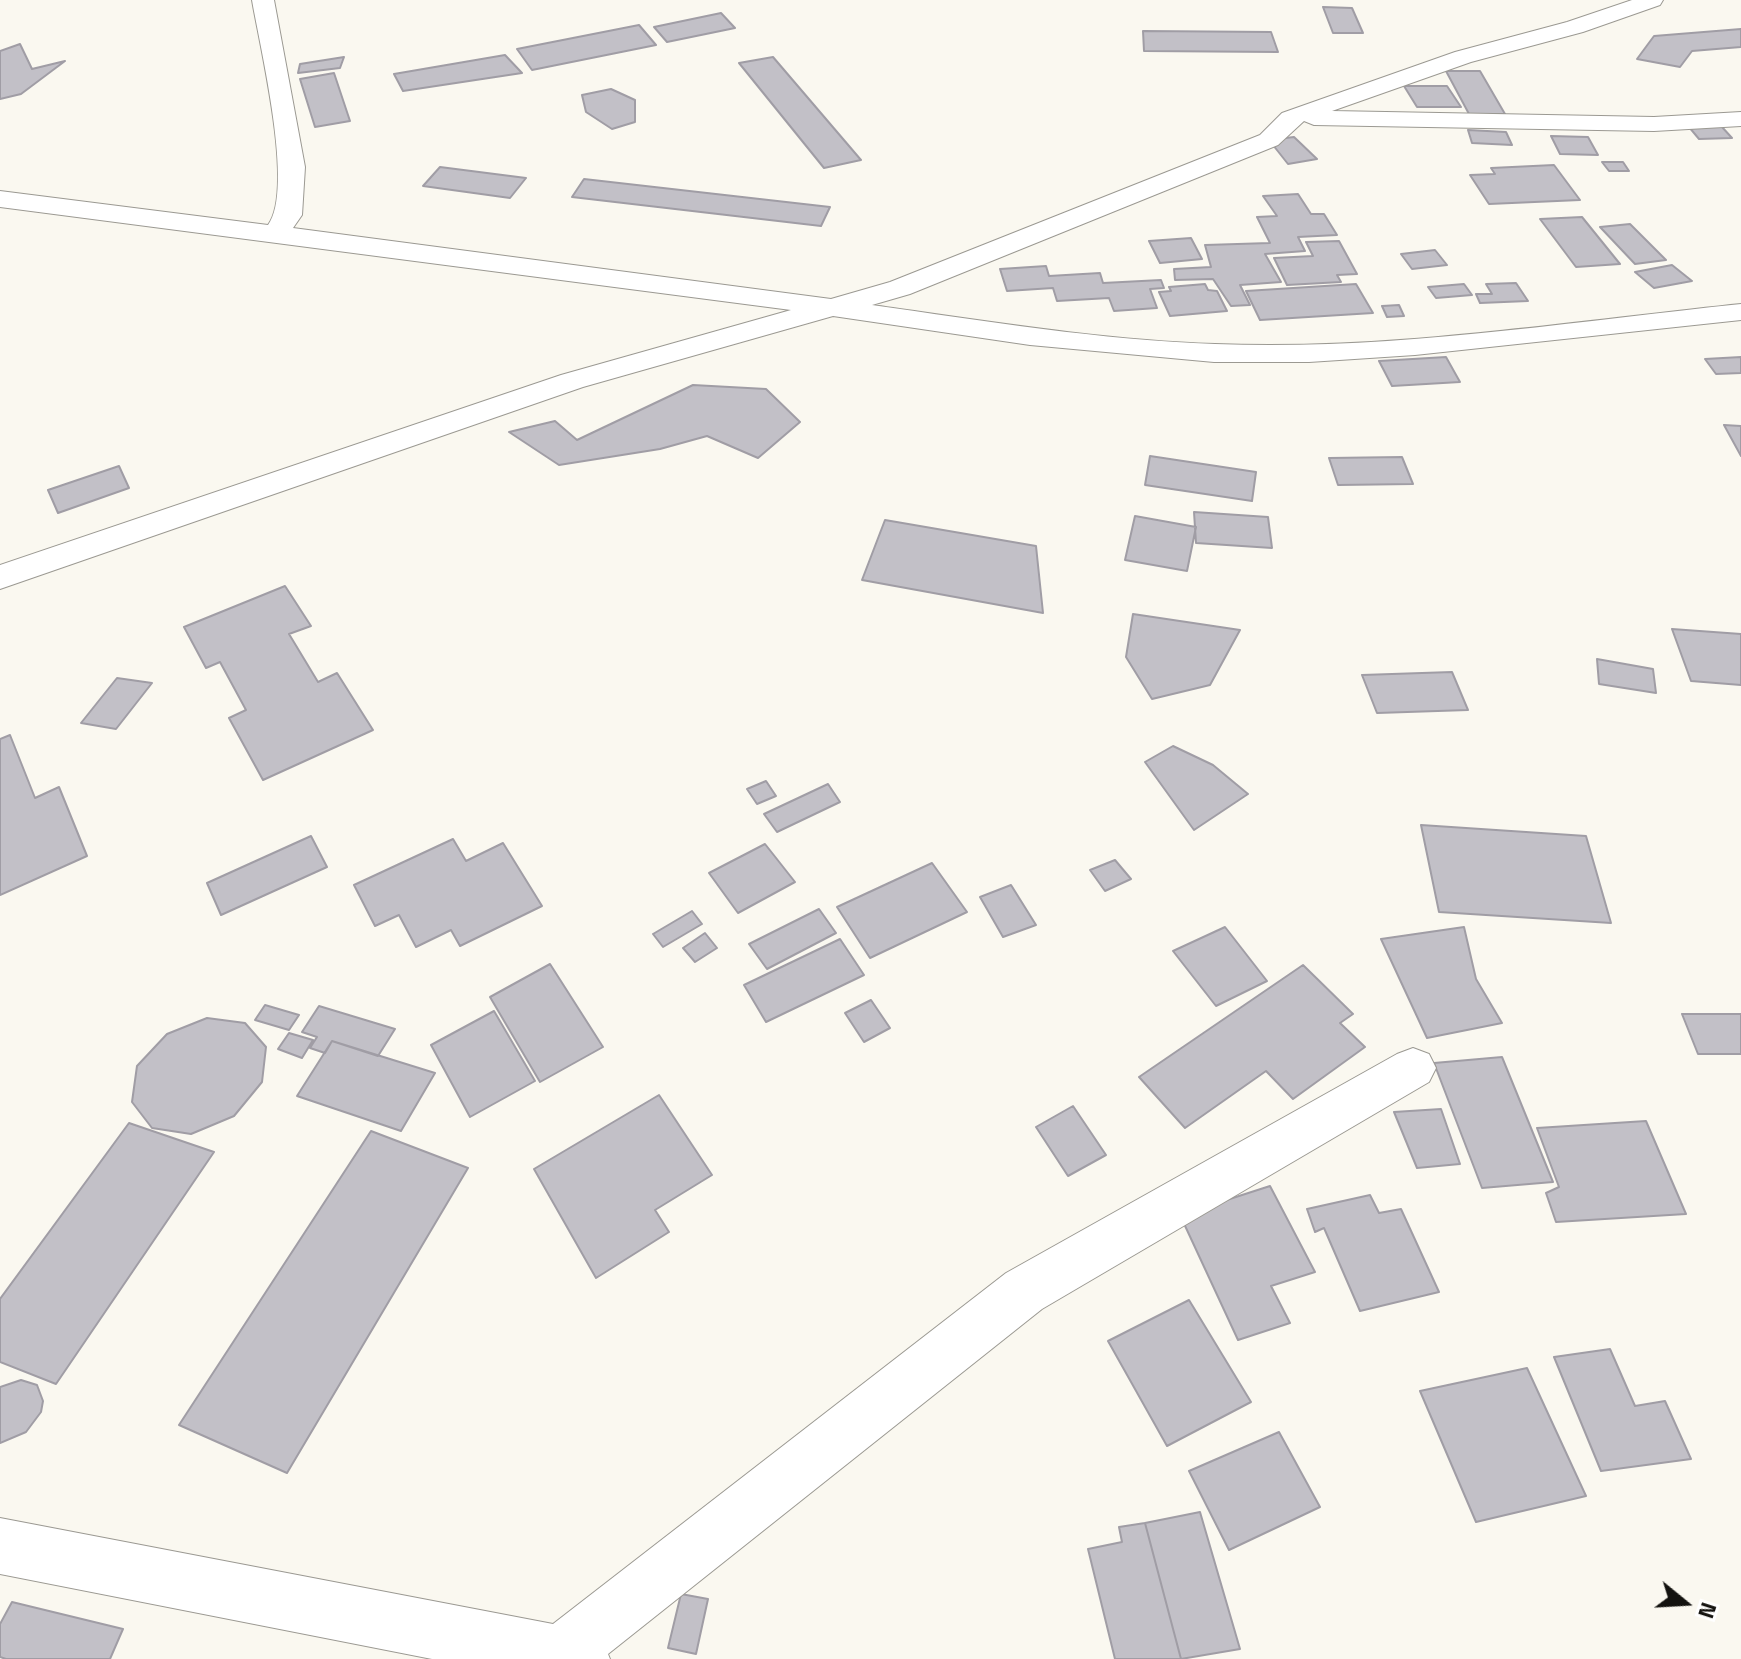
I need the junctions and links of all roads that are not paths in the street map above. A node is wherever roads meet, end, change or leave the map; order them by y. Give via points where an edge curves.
1 (263, 0) edge
2 (1652, 0) edge
3 (1290, 118) junction
4 (1741, 119) edge
5 (0, 199) edge
6 (277, 231) junction
7 (830, 308) junction
8 (1741, 312) edge
9 (0, 577) edge
10 (1413, 1068) dead end
11 (0, 1546) edge
12 (476, 1650) edge
13 (571, 1657) edge

1 - 6 street via 292,167 289,215
2 - 3 street via 1463,57
3 - 4 street via 1654,124
3 - 7 street via 1269,140 912,283
5 - 6 street
6 - 7 street
7 - 8 street via 1030,336 1214,353 1415,346
7 - 9 street via 572,381
10 - 13 street via 1024,1291
11 - 12 street
12 - 13 street

